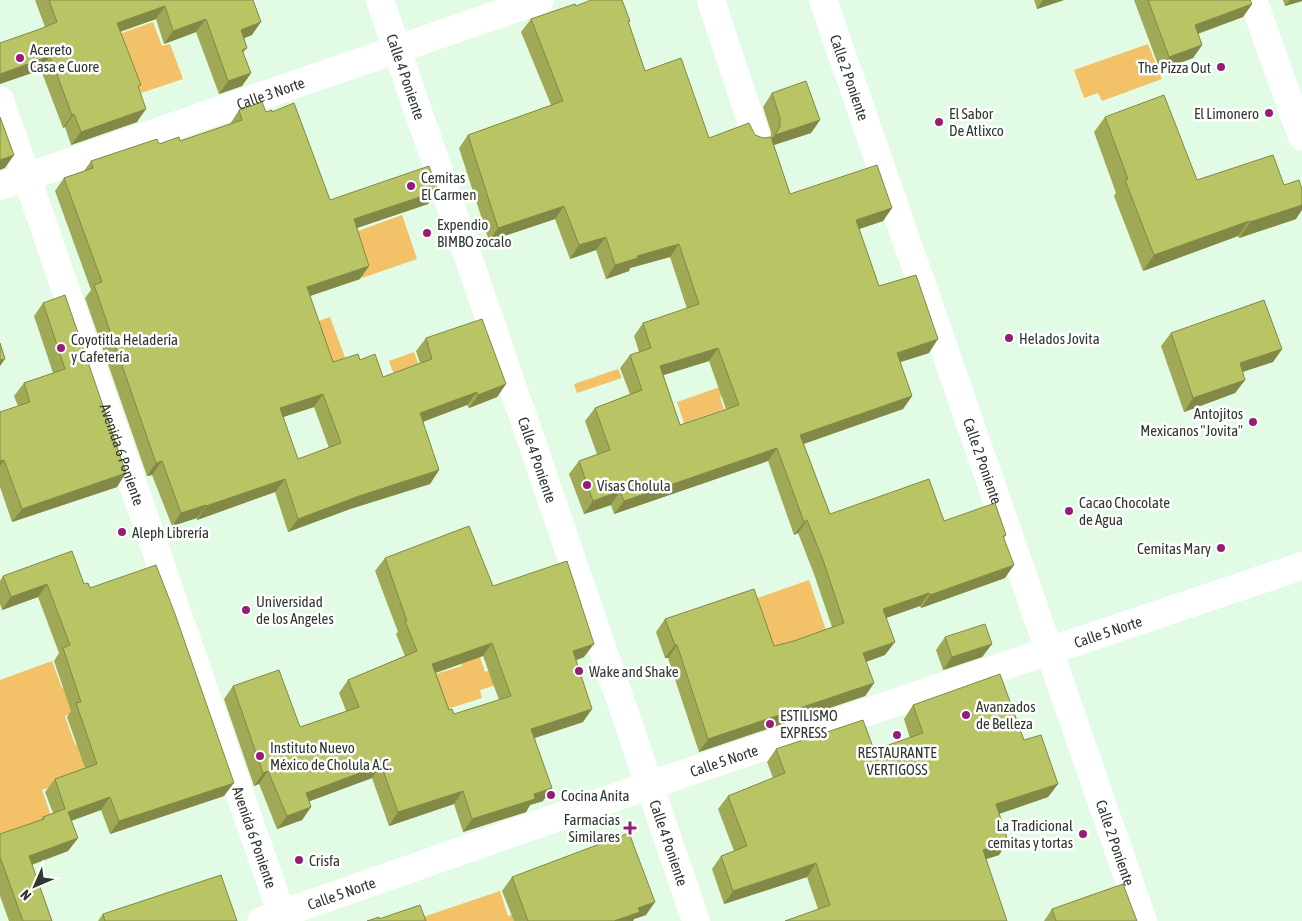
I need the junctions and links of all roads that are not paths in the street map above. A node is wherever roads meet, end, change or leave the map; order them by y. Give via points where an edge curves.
1 (380, 0) edge
2 (540, 0) edge
3 (711, 0) edge
4 (823, 0) edge
5 (1253, 0) edge
6 (397, 49) junction
7 (0, 100) edge
8 (756, 136) edge
9 (1302, 137) edge
10 (26, 177) junction
11 (0, 186) edge
12 (1302, 566) edge
13 (1049, 651) junction
14 (650, 785) junction
15 (275, 919) edge
16 (696, 921) edge
17 (1143, 921) edge

1 - 6 street, Calle 4 Poniente
2 - 6 street, Calle 3 Norte
3 - 8 street
4 - 13 street, Calle 2 Poniente
5 - 9 street
6 - 10 street, Calle 3 Norte
6 - 14 street, Calle 4 Poniente
7 - 10 street, Avenida 6 Poniente
10 - 11 street, Calle 3 Norte
10 - 15 street, Avenida 6 Poniente
12 - 13 street, Calle 5 Norte
13 - 14 street, Calle 5 Norte
13 - 17 street, Calle 2 Poniente
14 - 15 street, Calle 5 Norte
14 - 16 street, Calle 4 Poniente

